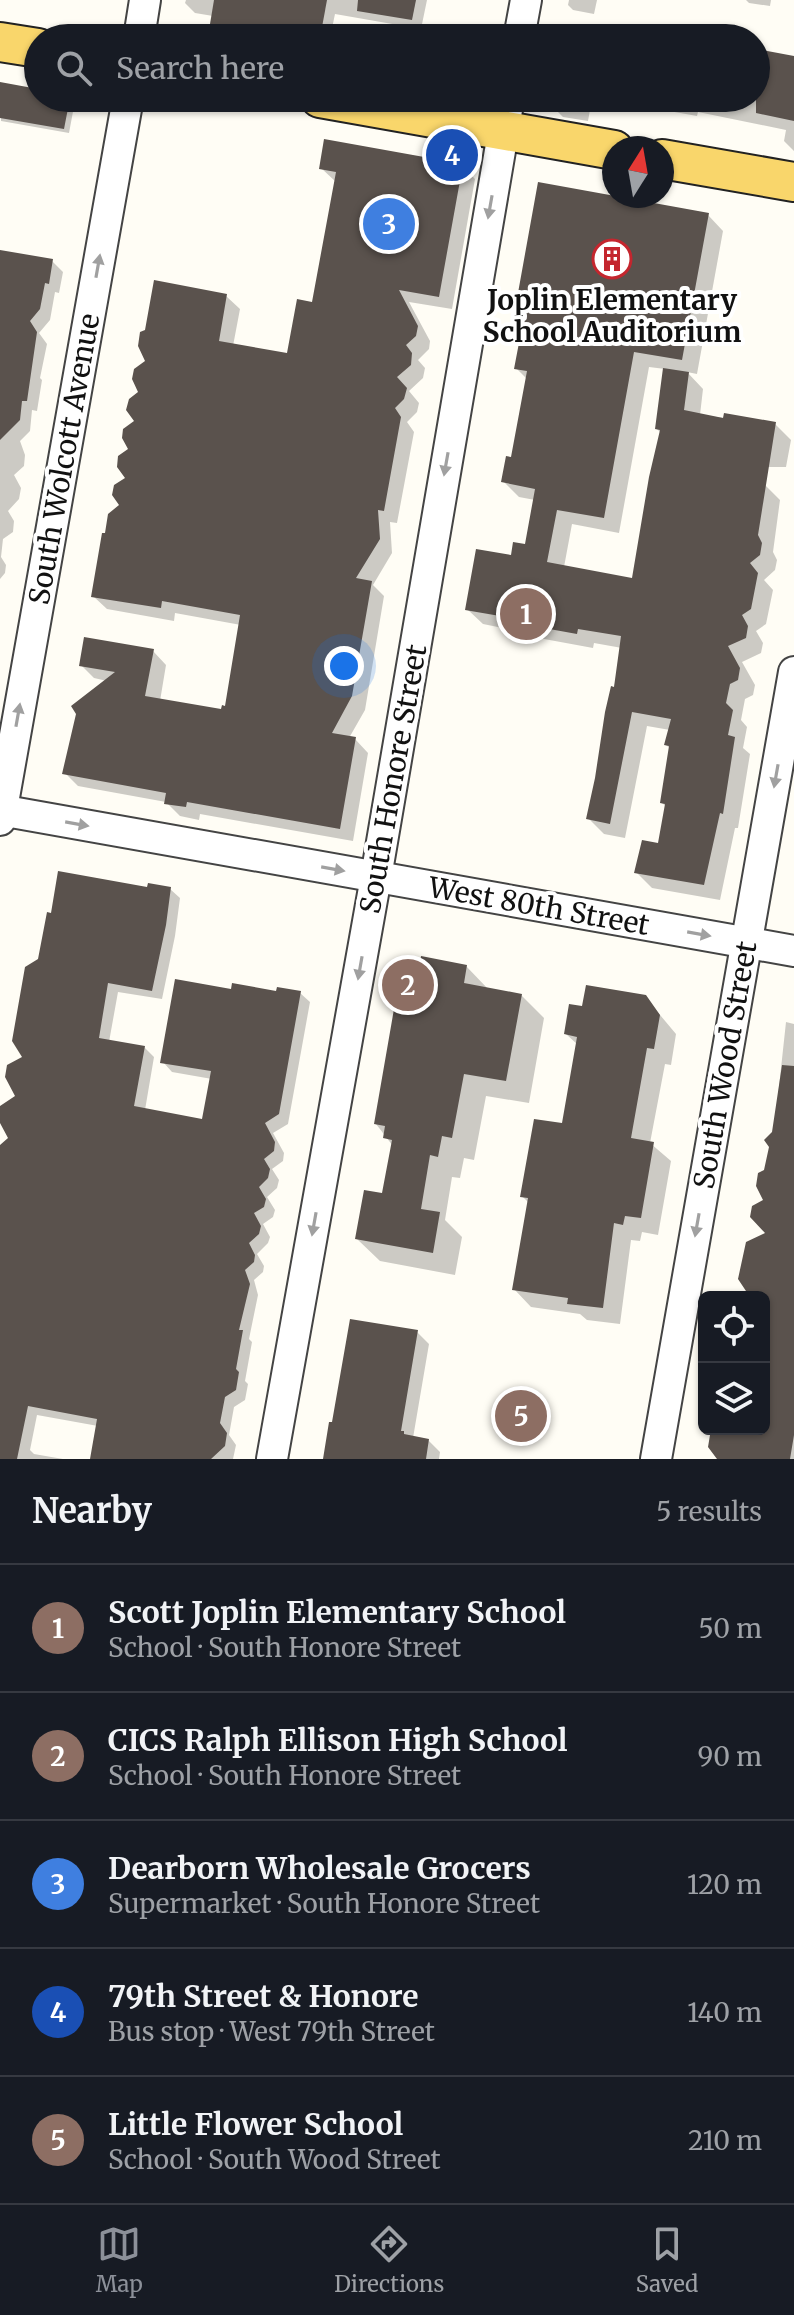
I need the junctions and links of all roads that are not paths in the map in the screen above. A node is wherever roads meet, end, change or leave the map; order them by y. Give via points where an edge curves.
1 (145, 0) edge
2 (526, 0) edge
3 (141, 24) edge
4 (522, 24) edge
5 (0, 42) edge
6 (24, 46) edge
7 (126, 112) edge
8 (483, 112) edge
9 (506, 114) edge
10 (602, 146) edge
11 (674, 161) edge
12 (794, 182) edge
13 (794, 672) edge
14 (1, 814) edge
15 (376, 877) junction
16 (747, 942) junction
17 (794, 951) edge
18 (272, 1459) edge
19 (656, 1459) edge

1 - 3 street
2 - 4 street
5 - 6 main road
14 -> 7 street, South Wolcott Avenue
8 - 9 main road
9 - 10 main road
9 -> 15 street, South Honore Street
11 - 12 main road
13 -> 16 street, South Wood Street
14 -> 15 street, West 80th Street
15 -> 16 street, West 80th Street
15 -> 18 street, South Honore Street
16 - 17 street, West 80th Street
16 -> 19 street, South Wood Street

